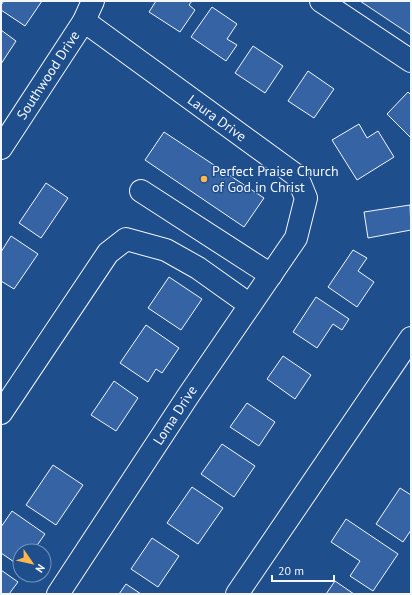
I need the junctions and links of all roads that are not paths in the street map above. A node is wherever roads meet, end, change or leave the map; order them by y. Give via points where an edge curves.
1 (93, 1) edge
2 (321, 1) edge
3 (84, 21) junction
4 (411, 61) edge
5 (1, 148) edge
6 (141, 192) dead end
7 (296, 238) joint
8 (271, 275) junction
9 (250, 305) junction
10 (411, 338) edge
11 (1, 413) edge
12 (58, 594) edge
13 (237, 594) edge

1 - 3 street, Southwood Drive
2 - 4 street
3 - 5 street, Southwood Drive
3 - 7 street, Laura Drive via 297,176 306,198
6 - 8 street
7 - 8 street, Loma Drive
8 - 9 street, Loma Drive
9 - 11 street via 198,268 166,250 126,239 108,253
9 - 12 street, Loma Drive
10 - 13 street

